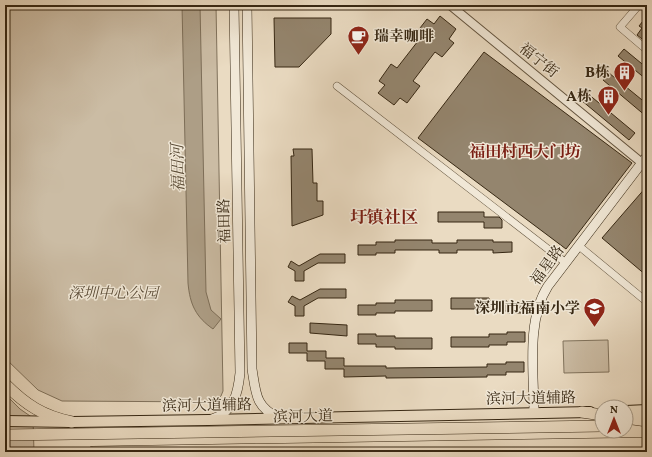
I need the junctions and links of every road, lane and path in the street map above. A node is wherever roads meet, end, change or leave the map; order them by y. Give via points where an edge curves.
1 (234, 5) edge
2 (247, 5) edge
3 (450, 5) edge
4 (639, 5) edge
5 (647, 50) edge
6 (337, 86) dead end
7 (645, 162) edge
8 (579, 246) junction
9 (566, 263) junction
10 (647, 302) edge
11 (5, 384) edge
12 (634, 410) edge
13 (647, 410) edge
14 (594, 411) edge
15 (582, 412) junction
16 (534, 413) junction
17 (594, 414) edge
18 (280, 418) junction
19 (5, 420) edge
20 (208, 420) junction
21 (634, 420) edge
22 (72, 422) junction
23 (647, 422) edge
24 (594, 426) edge
25 (634, 426) edge
26 (647, 426) edge
27 (5, 435) edge
28 (646, 443) edge
29 (442, 446) junction
30 (93, 452) edge
31 (406, 452) edge

1 - 20 main road, 福田路 via 240,373 238,392 233,405 223,415
2 - 18 main road, 福田路 via 252,369 260,404
3 - 7 street, 福宁街
4 - 5 street via 620,27
6 - 9 street
7 - 8 main road, 福星路
8 - 9 main road, 福星路
8 - 10 street
9 - 16 main road, 福星路 via 543,293 536,312
11 - 22 highway via 20,399 39,412
12 - 13 main road
14 - 15 main road, 滨河大道辅路
15 - 16 main road, 滨河大道辅路
15 - 17 highway
16 - 18 main road, 滨河大道辅路
18 - 20 main road, 滨河大道辅路
19 - 22 main road, 滨河大道辅路
20 - 22 main road, 滨河大道辅路
21 - 23 highway
24 - 27 highway, 滨河大道
25 - 26 highway
28 - 29 highway
29 - 30 highway
29 - 31 highway

